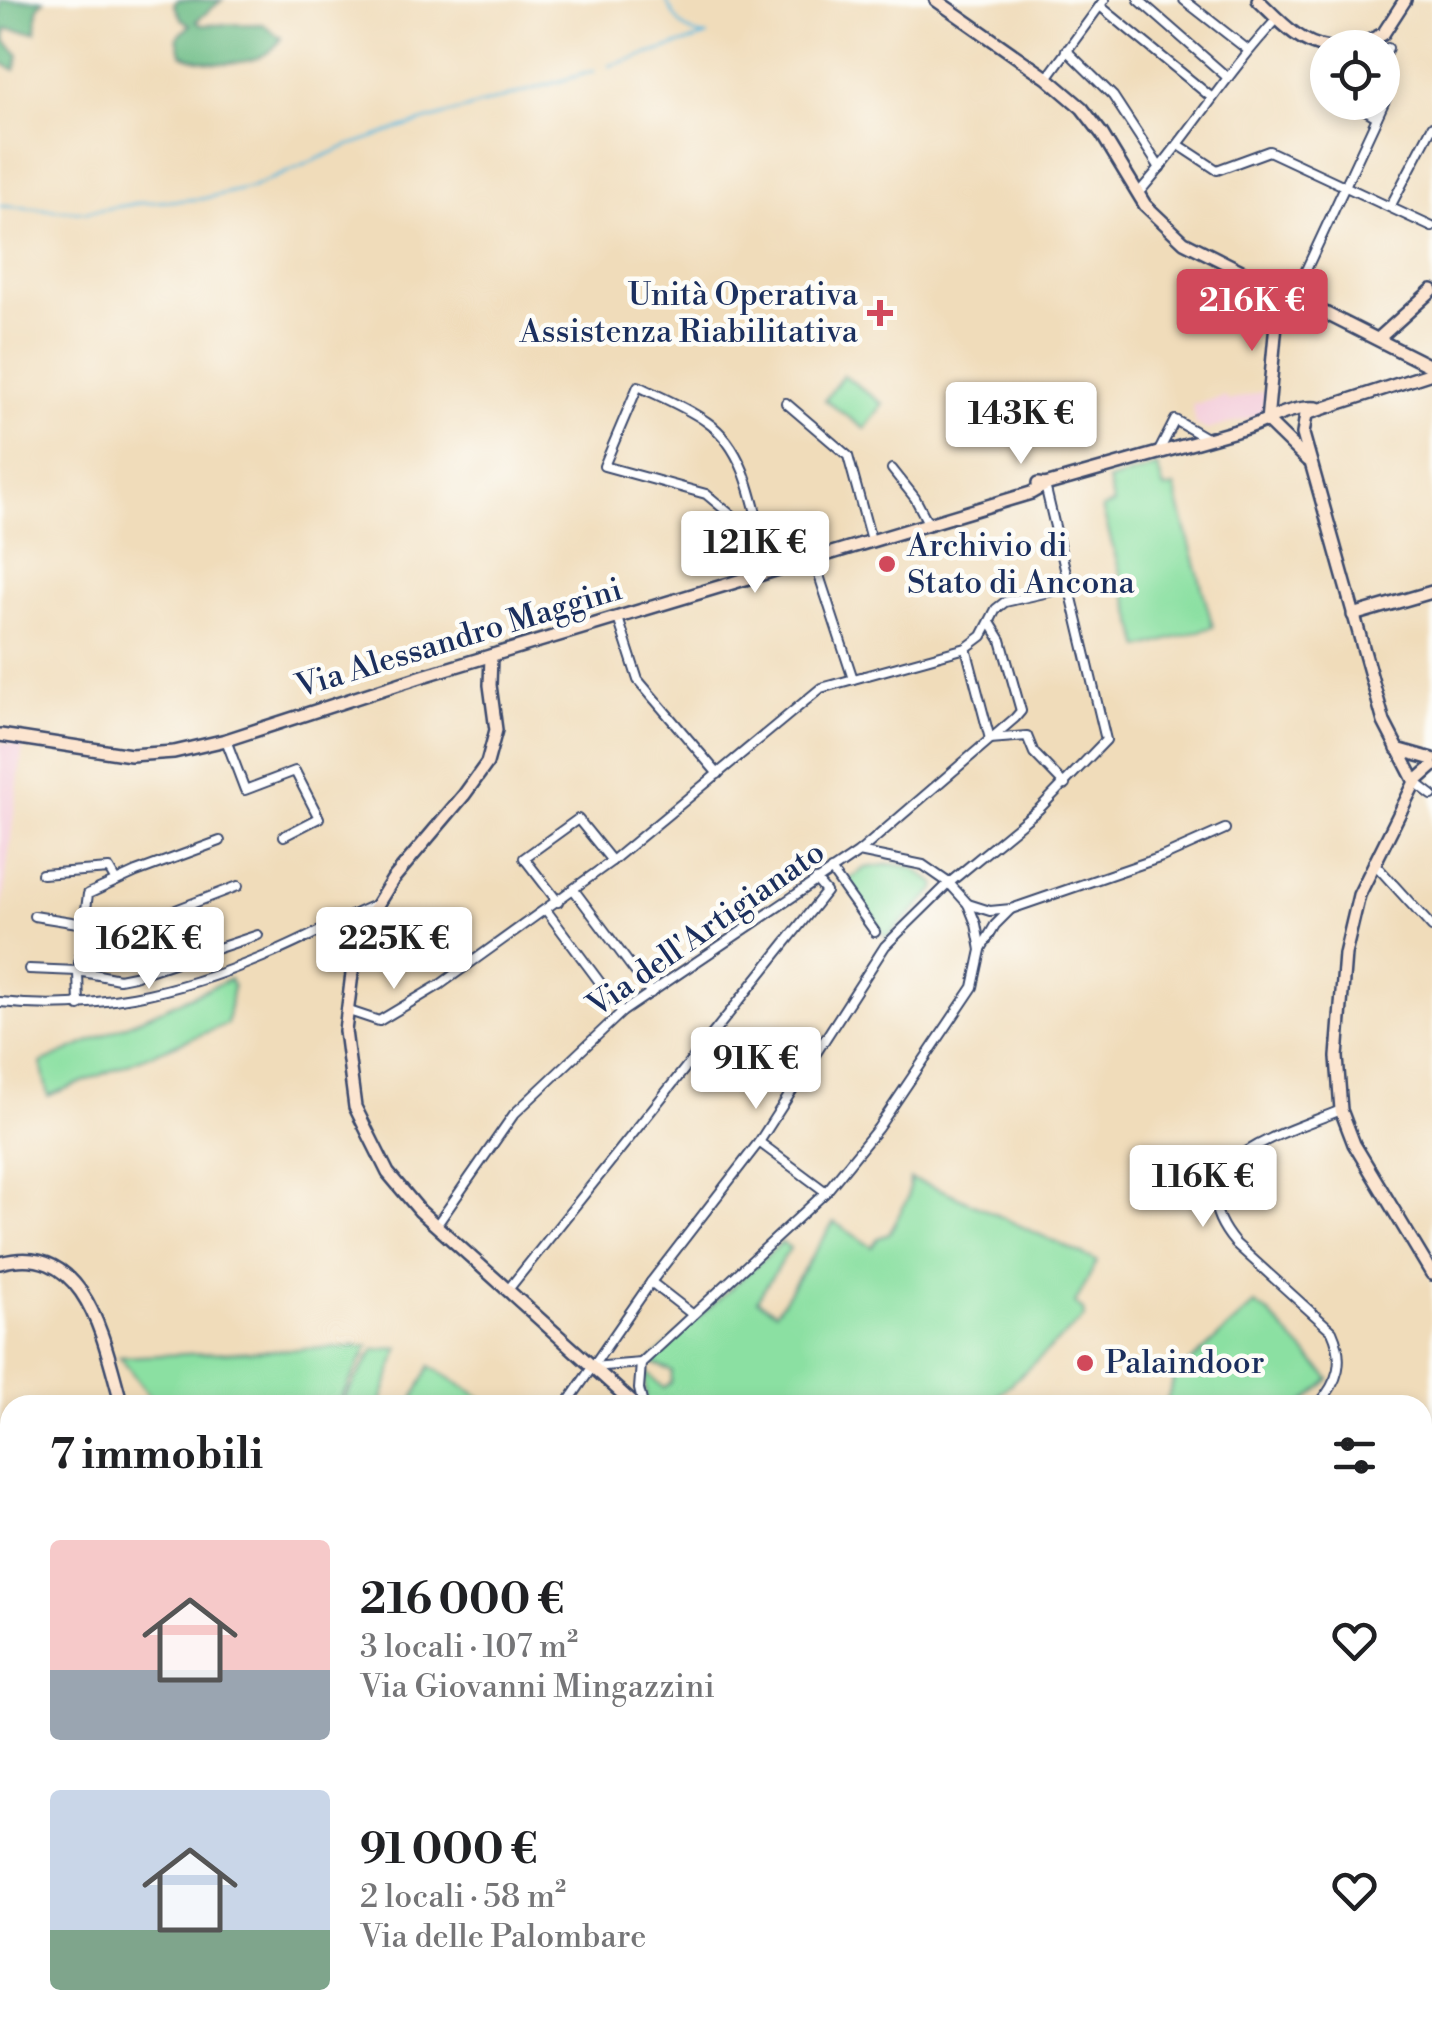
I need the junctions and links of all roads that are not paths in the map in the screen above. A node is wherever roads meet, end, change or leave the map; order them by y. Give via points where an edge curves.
1 (1139, 0) edge
2 (1184, 0) edge
3 (1258, 0) edge
4 (1405, 0) edge
5 (940, 1) edge
6 (1102, 3) edge
7 (1278, 18) junction
8 (1386, 30) edge
9 (1310, 44) edge
10 (1066, 50) junction
11 (1248, 50) junction
12 (1227, 77) junction
13 (1047, 78) junction
14 (1211, 96) junction
15 (1376, 120) edge
16 (1432, 127) edge
17 (1179, 145) junction
18 (1160, 168) junction
19 (1346, 185) junction
20 (1142, 189) dead end
21 (1390, 207) junction
22 (1432, 227) edge
23 (1432, 290) edge
24 (1279, 291) junction
25 (1293, 298) junction
26 (1378, 339) junction
27 (1432, 370) edge
28 (786, 403) dead end
29 (1322, 408) junction
30 (1267, 421) junction
31 (1208, 439) junction
32 (1158, 454) junction
33 (1308, 462) junction
34 (892, 469) dead end
35 (1045, 485) junction
36 (757, 521) junction
37 (928, 523) junction
38 (743, 525) junction
39 (871, 540) junction
40 (813, 556) junction
41 (765, 572) junction
42 (1071, 587) junction
43 (1432, 592) edge
44 (1353, 615) junction
45 (618, 618) junction
46 (991, 624) junction
47 (966, 648) junction
48 (491, 656) junction
49 (475, 661) junction
50 (853, 679) junction
51 (490, 684) junction
52 (1021, 712) junction
53 (0, 735) edge
54 (1026, 736) junction
55 (990, 739) junction
56 (226, 740) junction
57 (1397, 749) junction
58 (1432, 759) edge
59 (1432, 768) edge
60 (718, 774) junction
61 (1415, 782) junction
62 (1064, 784) junction
63 (1432, 795) edge
64 (1225, 830) dead end
65 (284, 836) dead end
66 (220, 841) dead end
67 (859, 852) junction
68 (612, 861) junction
69 (1372, 862) junction
70 (832, 870) junction
71 (99, 872) junction
72 (42, 874) dead end
73 (816, 880) junction
74 (116, 881) junction
75 (948, 883) junction
76 (104, 885) junction
77 (238, 886) dead end
78 (574, 890) junction
79 (558, 902) junction
80 (968, 904) junction
81 (375, 906) junction
82 (546, 910) junction
83 (1011, 910) junction
84 (990, 911) junction
85 (34, 916) dead end
86 (84, 924) junction
87 (335, 924) junction
88 (976, 924) junction
89 (995, 925) junction
90 (364, 926) junction
91 (1432, 927) edge
92 (875, 932) dead end
93 (258, 934) dead end
94 (82, 946) junction
95 (355, 949) junction
96 (981, 950) junction
97 (29, 969) dead end
98 (78, 971) junction
99 (651, 993) junction
100 (0, 1002) edge
101 (79, 1006) junction
102 (346, 1010) junction
103 (622, 1012) junction
104 (1340, 1110) junction
105 (759, 1142) junction
106 (826, 1192) junction
107 (436, 1226) junction
108 (0, 1263) edge
109 (1432, 1274) edge
110 (651, 1282) junction
111 (507, 1291) junction
112 (692, 1314) junction
113 (603, 1351) junction
114 (622, 1362) junction
115 (641, 1364) junction
116 (592, 1367) junction
117 (119, 1395) edge
118 (573, 1395) edge
119 (624, 1395) edge
120 (640, 1395) edge
121 (1326, 1395) edge

1 - 12 street
2 - 11 street
3 - 7 main road
4 - 8 main road
5 - 13 main road
6 - 10 street
6 - 14 street
7 - 9 main road
7 - 11 street
10 - 13 street
10 - 18 street via 1113,96
11 - 12 street
12 - 14 street
13 - 24 main road via 1094,122 1136,193 1171,233
14 - 17 street
15 - 19 street
16 - 21 street
17 - 18 street
17 - 19 street via 1217,170 1268,150
18 - 20 street
19 - 21 street
19 - 25 street
21 - 22 street
23 - 26 main road
24 - 25 main road
24 - 30 main road
25 - 26 main road
26 - 27 main road
27 - 29 main road
28 - 39 street via 848,456
29 - 30 main road, Via Alessandro Maggini via 1300,407
29 - 33 main road via 1306,414
30 - 31 main road, Via Alessandro Maggini
30 - 33 main road
31 - 32 main road, Via Alessandro Maggini
31 - 32 street via 1175,420
32 - 35 main road, Via Alessandro Maggini
33 - 44 main road
34 - 37 street
35 - 37 main road, Via Alessandro Maggini
35 - 42 street
36 - 38 street
36 - 38 street via 732,448 710,424 638,386 604,466 706,494
36 - 41 street
37 - 39 main road, Via Alessandro Maggini
38 - 41 street
39 - 40 main road, Via Alessandro Maggini
40 - 41 main road, Via Alessandro Maggini
40 - 50 street
41 - 45 main road, Via Alessandro Maggini
42 - 46 street via 1004,602
42 - 62 street via 1106,740
43 - 44 main road
44 - 57 main road
45 - 48 main road, Via Alessandro Maggini
45 - 60 street via 638,680
46 - 47 street
46 - 52 street
47 - 50 street
47 - 55 street
48 - 49 main road, Via Alessandro Maggini
48 - 51 main road
49 - 51 main road
49 - 56 main road, Via Alessandro Maggini
50 - 60 street via 812,694
51 - 81 main road via 497,714 487,763
52 - 54 street
52 - 55 street, Via dell'Artigianato
53 - 56 main road, Via Alessandro Maggini via 131,754
54 - 55 street
54 - 62 street
55 - 67 street, Via dell'Artigianato
56 - 65 street via 244,790 294,770 319,818
57 - 58 main road
57 - 61 main road
59 - 61 main road
60 - 68 street
61 - 63 street
61 - 69 main road
62 - 75 street
64 - 83 street
66 - 74 street
67 - 70 street, Via dell'Artigianato
67 - 75 street via 914,861
68 - 78 street
68 - 79 street via 578,819 524,858
69 - 91 street
69 - 104 main road via 1345,954 1336,1058
70 - 73 street, Via dell'Artigianato
70 - 92 street
71 - 72 street
71 - 74 street via 109,868
71 - 76 street
73 - 99 street, Via dell'Artigianato
73 - 111 street via 826,892
74 - 76 street
75 - 80 street
75 - 105 street via 885,946
76 - 86 street via 88,894
77 - 94 street
78 - 79 street
78 - 99 street
79 - 82 street
80 - 84 street
80 - 88 street
81 - 87 street
81 - 90 main road
82 - 102 street via 390,1017 368,1020
82 - 103 street
83 - 84 street
83 - 89 street
84 - 88 street
85 - 86 street
86 - 94 street
87 - 90 street
87 - 95 street
87 - 101 street via 198,982
88 - 89 street
88 - 96 street
89 - 96 street
90 - 95 main road
93 - 98 street via 134,976
94 - 98 street
95 - 102 main road
96 - 106 street via 972,988 957,1013
97 - 98 street
98 - 101 street
99 - 103 street, Via dell'Artigianato
100 - 101 street
102 - 107 main road via 356,1107 388,1173
103 - 107 street, Via dell'Artigianato via 514,1114
104 - 109 main road
104 - 121 street via 1248,1150 1226,1167 1214,1205 1234,1243 1332,1331 1340,1366
105 - 106 street
105 - 110 street
106 - 112 street
107 - 111 main road
108 - 117 main road via 46,1263 80,1289
110 - 112 street
110 - 113 street
111 - 116 main road
112 - 115 street
113 - 114 street
113 - 116 street
114 - 115 street
114 - 116 street
115 - 120 street
116 - 118 street
116 - 119 main road

